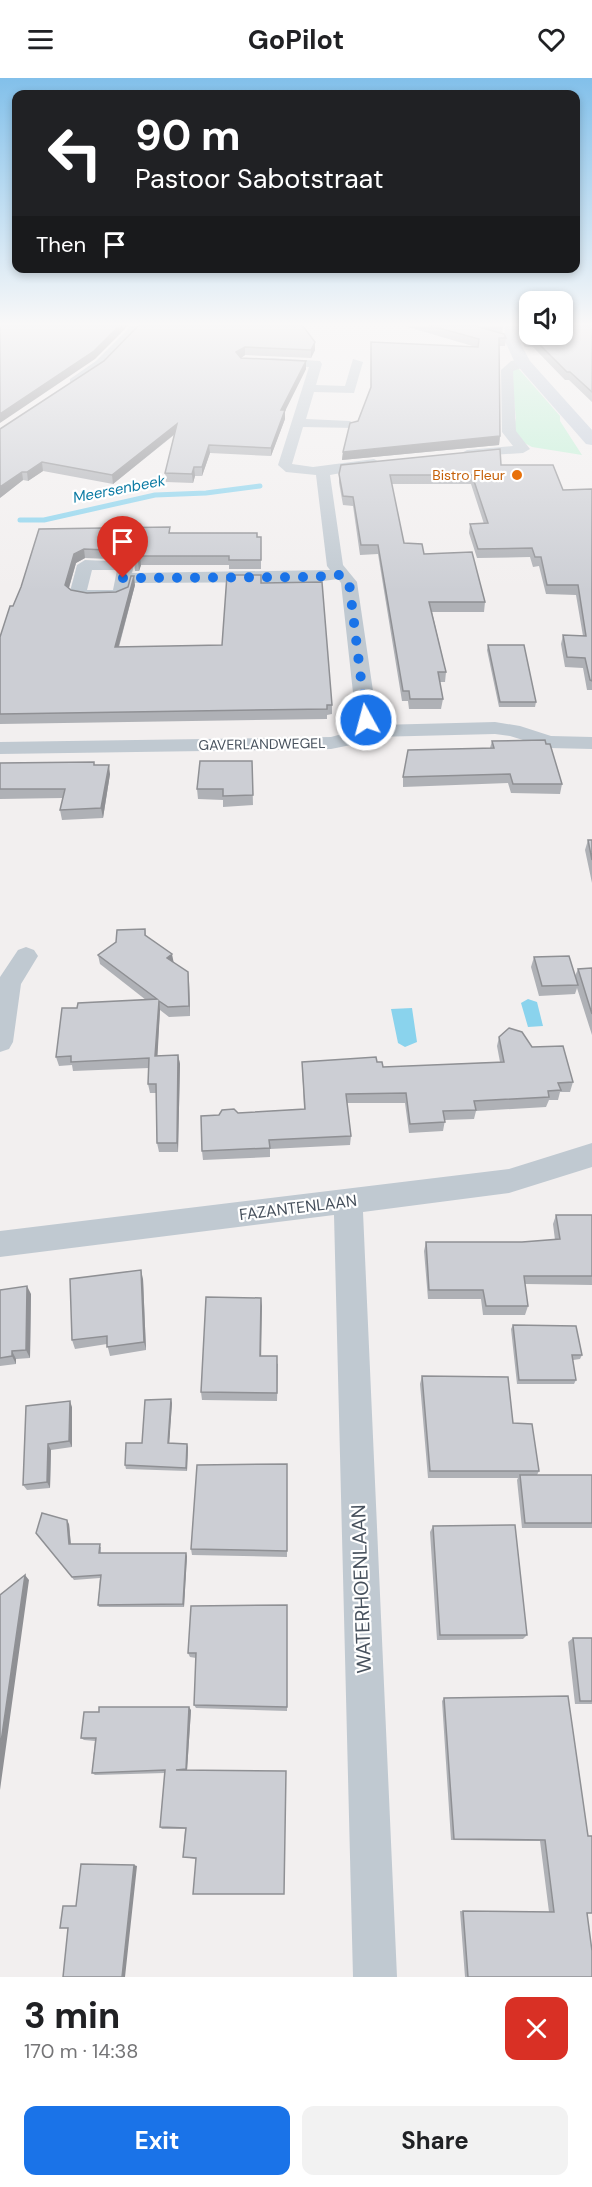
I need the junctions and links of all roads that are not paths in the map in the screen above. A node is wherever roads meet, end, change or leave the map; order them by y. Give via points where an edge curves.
1 (301, 414) edge
2 (508, 414) edge
3 (568, 414) edge
4 (298, 423) junction
5 (350, 425) edge
6 (592, 440) edge
7 (455, 456) edge
8 (386, 462) edge
9 (326, 471) junction
10 (341, 574) junction
11 (123, 578) dead end
12 (371, 730) junction
13 (592, 743) edge
14 (0, 748) edge
15 (26, 956) dead end
16 (0, 1042) edge
17 (592, 1155) edge
18 (348, 1202) junction
19 (0, 1244) edge
20 (375, 1977) edge

1 - 4 street
2 - 7 street via 509,432 523,449
3 - 6 main road
4 - 5 street
4 - 9 street via 285,465 295,472
8 - 9 street
9 - 10 street via 323,475 335,566
10 - 11 street
10 - 12 street via 349,582 366,720
12 - 13 street, GAVERLANDWEGEL via 495,728 549,742
12 - 14 street, GAVERLANDWEGEL via 331,743
15 - 16 street via 9,983
17 - 18 street, FAZANTENLAAN via 509,1181
18 - 19 street, FAZANTENLAAN
18 - 20 street, WATERHOENLAAN

